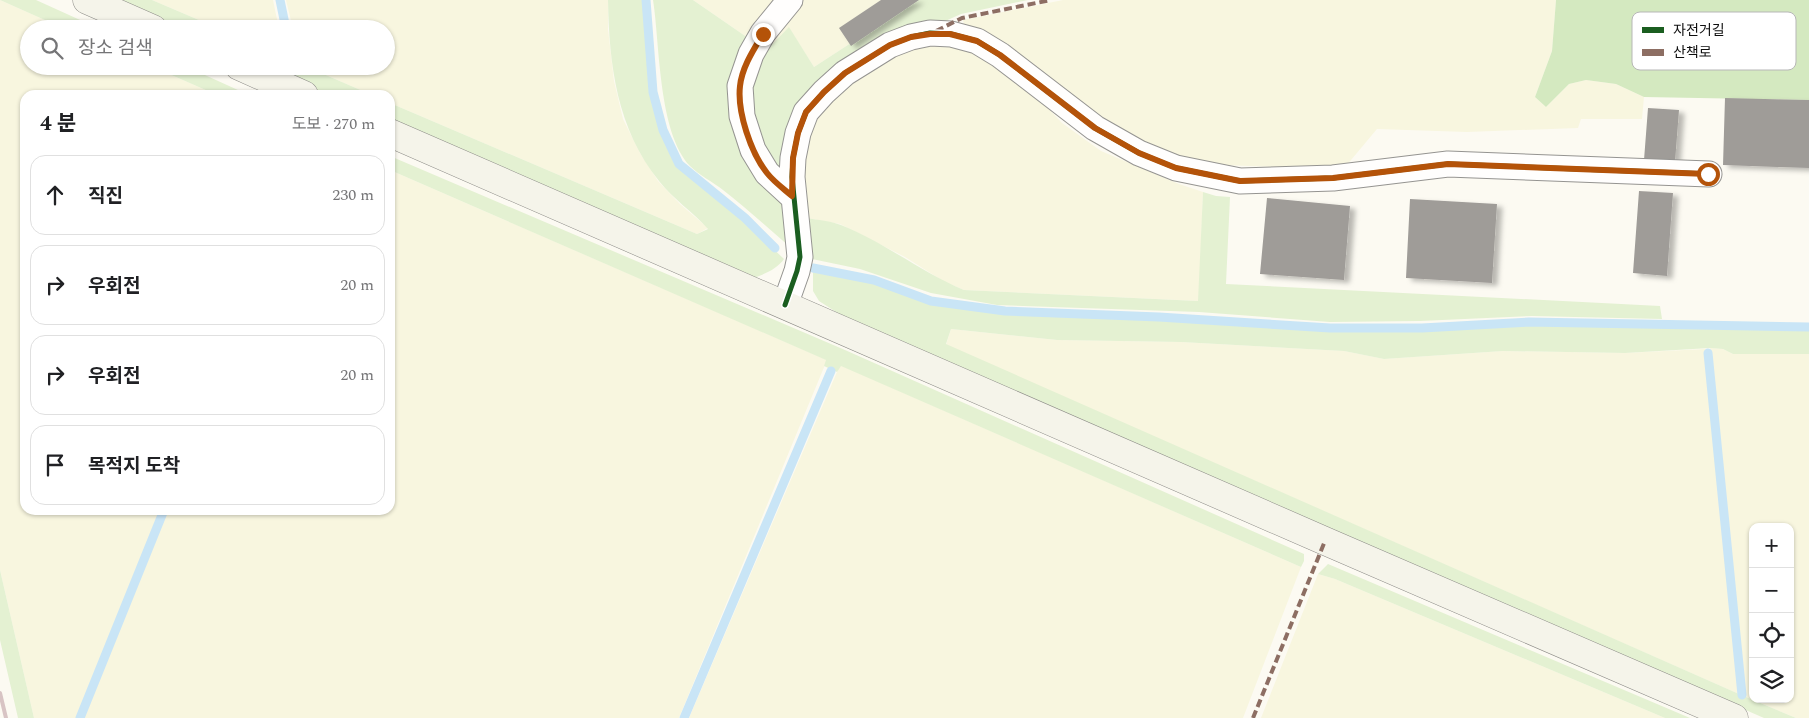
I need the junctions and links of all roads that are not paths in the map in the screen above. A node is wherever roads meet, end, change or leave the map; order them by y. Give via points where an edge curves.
1 (87, 0) edge
2 (790, 0) edge
3 (133, 20) edge
4 (258, 75) edge
5 (293, 90) edge
6 (395, 135) edge
7 (1708, 174) dead end
8 (792, 196) junction
9 (784, 305) junction
10 (1734, 718) edge

1 - 3 main road
2 - 8 street via 751,54 740,86 742,116 753,150 767,173
4 - 5 main road
6 - 9 main road
7 - 8 street via 1448,164 1333,178 1240,181 1176,168 1139,153 1095,128 977,41 950,34 930,34 890,45 845,73 806,112 793,158
8 - 9 street via 800,256
9 - 10 main road

